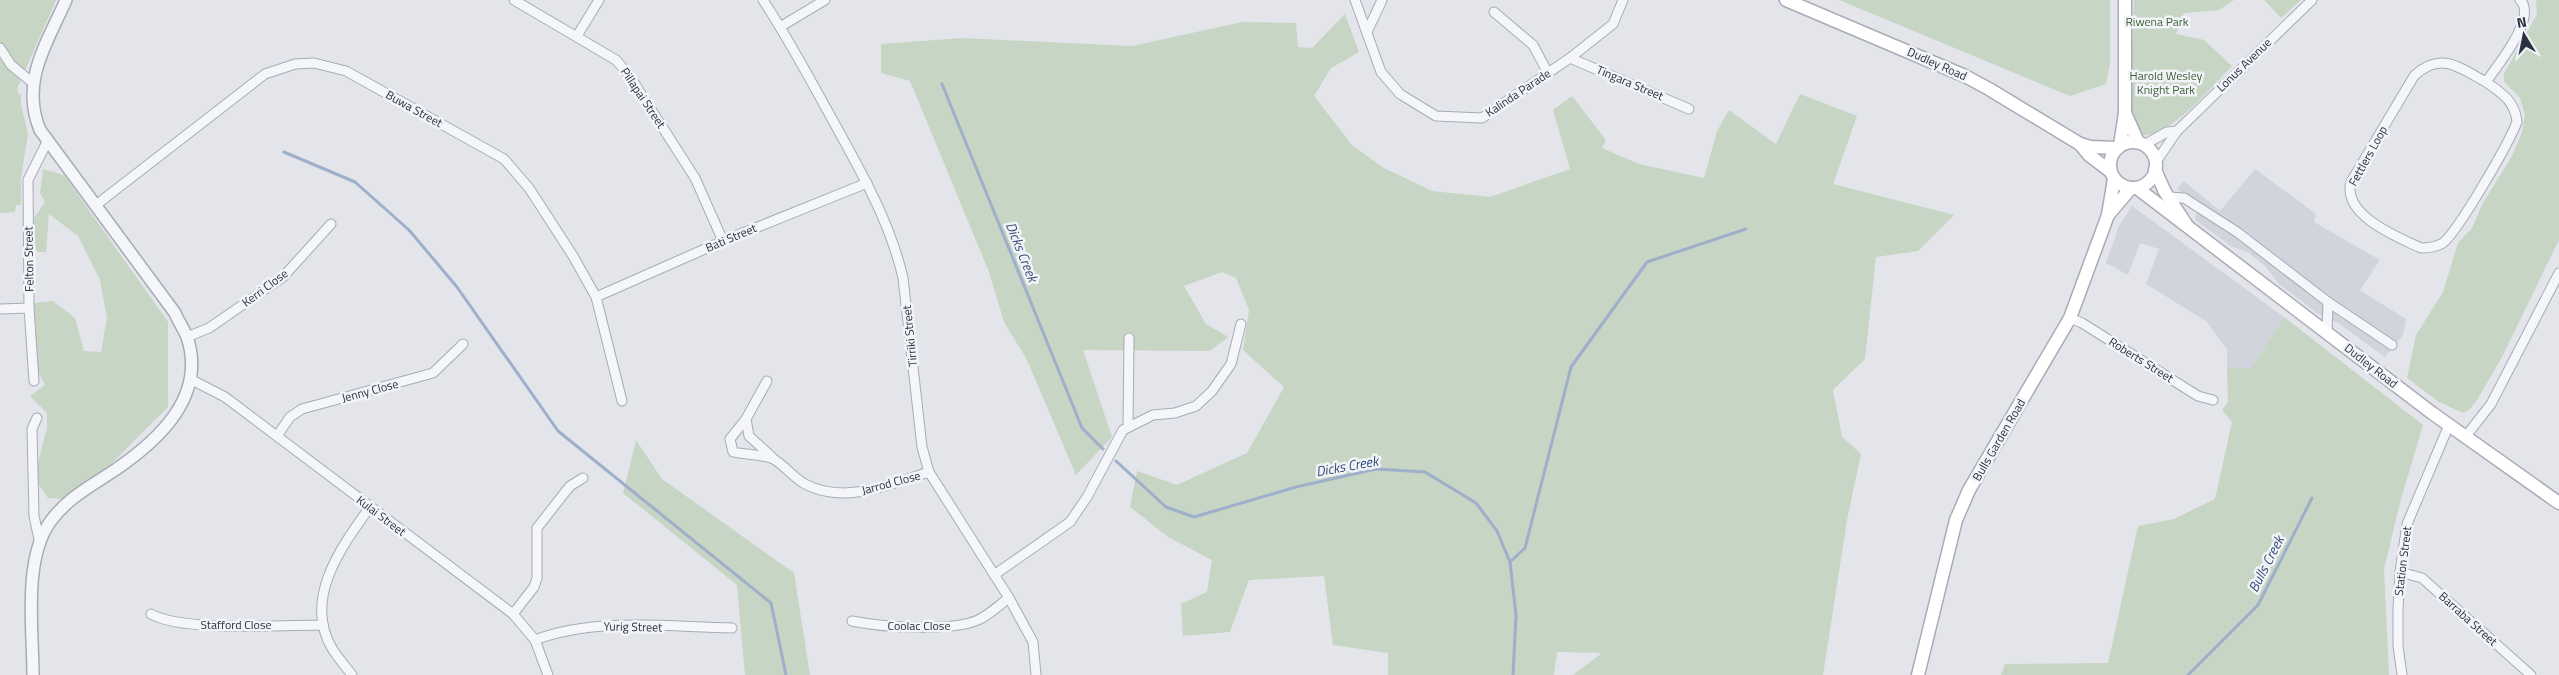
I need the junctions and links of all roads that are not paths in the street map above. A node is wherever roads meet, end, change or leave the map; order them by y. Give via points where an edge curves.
1 (66, 0) edge
2 (514, 0) edge
3 (599, 0) edge
4 (763, 0) edge
5 (825, 0) edge
6 (1354, 0) edge
7 (1382, 0) edge
8 (1623, 0) edge
9 (1786, 0) edge
10 (2125, 0) edge
11 (2312, 0) edge
12 (2521, 1) edge
13 (1494, 12) dead end
14 (780, 27) junction
15 (1367, 32) junction
16 (577, 36) junction
17 (0, 48) edge
18 (1570, 58) junction
19 (1548, 73) junction
20 (2486, 82) junction
21 (33, 83) junction
22 (1689, 109) dead end
23 (2125, 112) junction
24 (2177, 131) junction
25 (48, 140) junction
26 (2080, 144) junction
27 (2141, 144) junction
28 (2119, 146) junction
29 (2155, 166) junction
30 (2112, 175) junction
31 (867, 183) junction
32 (2134, 188) junction
33 (2168, 197) junction
34 (96, 206) junction
35 (2108, 214) junction
36 (331, 224) dead end
37 (2186, 224) junction
38 (723, 241) junction
39 (2559, 273) edge
40 (596, 297) junction
41 (2328, 302) junction
42 (29, 308) junction
43 (0, 309) edge
44 (2070, 318) junction
45 (1241, 324) dead end
46 (2327, 332) junction
47 (186, 337) junction
48 (1129, 338) dead end
49 (463, 344) dead end
50 (2392, 345) dead end
51 (190, 379) junction
52 (767, 381) dead end
53 (34, 382) dead end
54 (2213, 400) dead end
55 (622, 401) dead end
56 (37, 418) dead end
57 (746, 419) junction
58 (2449, 424) junction
59 (1128, 426) junction
60 (277, 436) junction
61 (2466, 436) junction
62 (773, 458) junction
63 (929, 472) junction
64 (583, 478) dead end
65 (2559, 503) edge
66 (370, 507) junction
67 (40, 544) junction
68 (2400, 572) junction
69 (994, 575) junction
70 (1009, 598) junction
71 (151, 614) dead end
72 (513, 614) junction
73 (852, 621) dead end
74 (323, 625) junction
75 (732, 628) dead end
76 (535, 640) junction
77 (33, 675) edge
78 (352, 675) edge
79 (548, 675) edge
80 (1036, 675) edge
81 (1918, 675) edge
82 (2402, 675) edge
83 (2531, 675) edge

1 - 21 street
2 - 16 street, Pillapai Street
3 - 16 street
4 - 14 street, Tirriki Street
5 - 14 street
6 - 15 street, Kalinda Parade
7 - 15 street
8 - 18 street, Kalinda Parade via 1613,24
9 - 26 main road, Dudley Road via 1965,76
10 - 23 main road
11 - 24 street, Lonus Avenue
12 - 20 street via 2525,18
13 - 19 street via 1533,45
14 - 31 street, Tirriki Street
15 - 19 street, Kalinda Parade via 1382,72 1400,94 1436,116 1482,118
16 - 38 street, Pillapai Street via 616,60 629,75 695,178
17 - 21 street via 11,66
18 - 19 street, Kalinda Parade
18 - 22 street, Tingara Street
20 - 20 street, Fettlers Loop via 2506,95 2514,108 2517,122 2451,234 2432,248 2421,248 2359,212 2350,199 2351,182 2414,76 2423,67 2436,62 2459,68
21 - 25 street via 36,119
23 - 27 main road
23 - 28 main road
24 - 27 street, Lonus Avenue
24 - 29 street, Lonus Avenue
25 - 34 street
25 - 42 street, Felton Street via 28,180
26 - 28 main road, Dudley Road
26 - 30 main road, Dudley Road
27 - 28 main road
27 - 29 main road via 2152,152
28 - 30 main road via 2110,161
29 - 32 main road via 2151,179
29 - 33 main road, Dudley Road
30 - 32 main road via 2121,185
30 - 35 main road, Bulls Garden Road
31 - 38 street, Bati Street
31 - 63 street, Tirriki Street via 898,253 922,447
32 - 35 main road, Bulls Garden Road
32 - 37 main road, Dudley Road
33 - 37 main road, Dudley Road
33 - 41 street via 2184,198 2237,232
34 - 40 street, Buwa Street via 264,74 295,64 333,66 346,70 504,159 530,188
34 - 47 street via 174,313
35 - 44 main road, Bulls Garden Road
36 - 47 street, Kerri Close via 283,277 209,328
37 - 46 main road, Dudley Road
38 - 40 street, Bati Street
39 - 61 street via 2491,404
40 - 55 street, Buwa Street
41 - 46 street
41 - 50 street
42 - 43 street
42 - 53 street, Felton Street
44 - 54 street, Roberts Street via 2198,396
44 - 81 main road, Bulls Garden Road via 1969,490 1956,520
45 - 59 street via 1231,364 1212,391 1196,406 1175,413 1153,415
46 - 58 main road, Dudley Road
47 - 51 street
48 - 59 street
49 - 60 street, Jenny Close via 433,373 302,409 290,417
51 - 60 street, Kulai Street via 225,397
51 - 67 street via 184,400 154,442 70,500 50,523
52 - 57 street
56 - 67 street via 32,429 34,516
57 - 62 street, Jarrod Close via 749,436
57 - 62 street via 730,439 733,452
58 - 61 main road, Dudley Road
58 - 68 street, Station Street via 2407,524
59 - 69 street via 1070,522
60 - 66 street, Kulai Street
61 - 65 main road, Dudley Road
62 - 63 street, Jarrod Close via 805,484 841,492 874,488
63 - 69 street, Tirriki Street
64 - 72 street via 570,486 537,528 537,578
66 - 72 street, Kulai Street
66 - 74 street via 340,547 328,574
67 - 77 street via 33,587
68 - 82 street, Station Street via 2398,646
68 - 83 street, Barraba Street via 2422,578
69 - 70 street, Tirriki Street
70 - 73 street, Coolac Close via 978,620 962,625 876,626
70 - 80 street, Tirriki Street via 1033,642
71 - 74 street, Stafford Close via 161,620 200,625
72 - 76 street, Kulai Street
74 - 78 street via 333,649
75 - 76 street, Yurig Street via 591,626 558,631
76 - 79 street, Kulai Street

